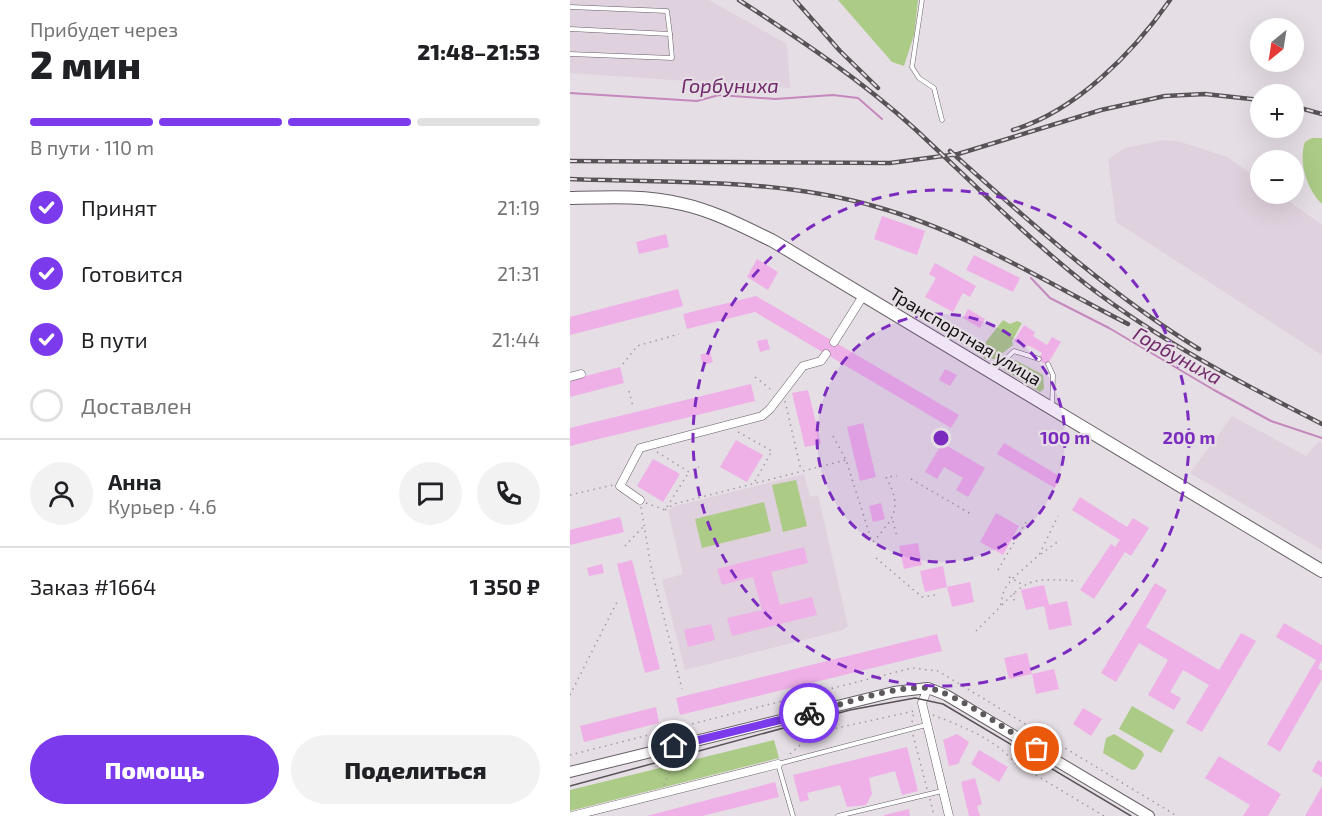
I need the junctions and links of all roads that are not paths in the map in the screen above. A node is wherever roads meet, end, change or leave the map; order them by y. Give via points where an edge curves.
1 (922, 0) edge
2 (570, 7) edge
3 (570, 29) edge
4 (670, 34) junction
5 (570, 54) edge
6 (942, 120) dead end
7 (570, 198) edge
8 (863, 296) junction
9 (834, 342) dead end
10 (826, 354) dead end
11 (1039, 359) dead end
12 (1048, 364) dead end
13 (992, 373) junction
14 (581, 374) dead end
15 (570, 377) edge
16 (1052, 408) junction
17 (640, 500) road end
18 (1322, 571) edge
19 (928, 688) junction
20 (927, 725) junction
21 (778, 764) junction
22 (570, 772) edge
23 (943, 790) junction
24 (572, 816) edge
25 (793, 816) edge
26 (838, 816) edge
27 (949, 816) edge
28 (1149, 816) edge

1 - 6 lane via 912,67 919,78 934,88
2 - 4 lane via 667,11
3 - 4 lane
4 - 5 lane via 672,58
7 - 8 main road, Транспортная улица via 622,197 681,203 773,241
8 - 9 street
8 - 13 main road, Транспортная улица
10 - 17 street via 821,361 803,366 766,413 640,448 620,483 621,489
11 - 13 lane via 1014,351
12 - 16 lane via 1053,375
13 - 16 main road, Транспортная улица
14 - 15 street
16 - 18 main road, Транспортная улица
19 - 20 street via 923,699
19 - 22 main road via 894,692
19 - 28 main road via 963,704
20 - 21 lane
20 - 23 street
21 - 24 street
21 - 25 lane
23 - 26 lane
23 - 27 street

